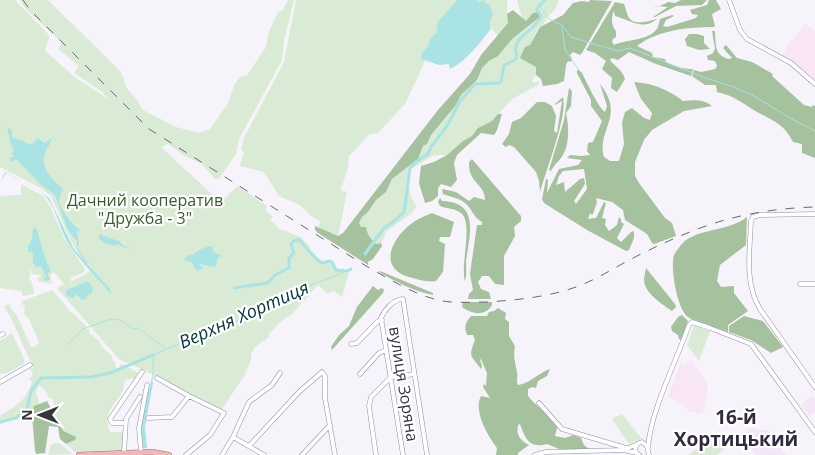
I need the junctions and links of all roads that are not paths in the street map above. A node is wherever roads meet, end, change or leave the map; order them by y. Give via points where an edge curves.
1 (729, 0) edge
2 (815, 84) edge
3 (815, 214) edge
4 (800, 284) dead end
5 (815, 284) edge
6 (382, 320) junction
7 (352, 344) dead end
8 (386, 350) junction
9 (30, 365) dead end
10 (142, 372) dead end
11 (280, 373) dead end
12 (360, 374) dead end
13 (414, 374) junction
14 (157, 378) dead end
15 (391, 378) junction
16 (0, 382) edge
17 (147, 385) dead end
18 (815, 387) edge
19 (189, 396) junction
20 (140, 397) dead end
21 (539, 403) dead end
22 (148, 418) dead end
23 (125, 423) junction
24 (330, 425) junction
25 (649, 432) junction
26 (815, 432) edge
27 (233, 437) junction
28 (639, 443) junction
29 (249, 446) junction
30 (625, 449) junction
31 (648, 451) edge
32 (141, 452) junction
33 (124, 453) junction
34 (102, 454) edge
35 (638, 454) edge
36 (79, 455) edge
37 (169, 455) edge
38 (186, 455) edge
39 (222, 455) edge
40 (264, 455) edge
41 (302, 455) edge
42 (335, 455) edge
43 (376, 455) edge
44 (403, 455) edge
45 (426, 455) edge
46 (535, 455) edge
47 (644, 455) edge

1 - 2 street via 747,40 791,63
3 - 18 street via 757,215 750,221 753,295 764,317
4 - 5 street
6 - 7 street
6 - 8 street, вулиця Зоряна
6 - 13 street, вулиця Зоряна via 382,315 396,300 403,299
8 - 12 street via 379,353
8 - 15 street, вулиця Зоряна
9 - 16 street
10 - 23 street via 110,417 112,424
11 - 27 street via 273,384 248,402
13 - 15 street
13 - 45 street
14 - 19 street
15 - 43 street via 371,397 369,406
15 - 44 street, вулиця Зоряна
17 - 32 street via 139,428
19 - 22 street via 172,417
19 - 38 street via 224,413 210,435
20 - 23 street
21 - 30 street via 562,429
23 - 33 street
24 - 29 street via 322,372
24 - 41 street
24 - 42 street
25 - 26 street via 692,322 751,344
25 - 28 street
25 - 31 street
27 - 29 street
27 - 39 street
28 - 30 street
28 - 31 street via 644,443
28 - 35 street via 635,448
29 - 40 street
30 - 35 street
30 - 46 street
31 - 47 street
32 - 33 main road
32 - 37 main road
33 - 34 main road
34 - 36 main road

